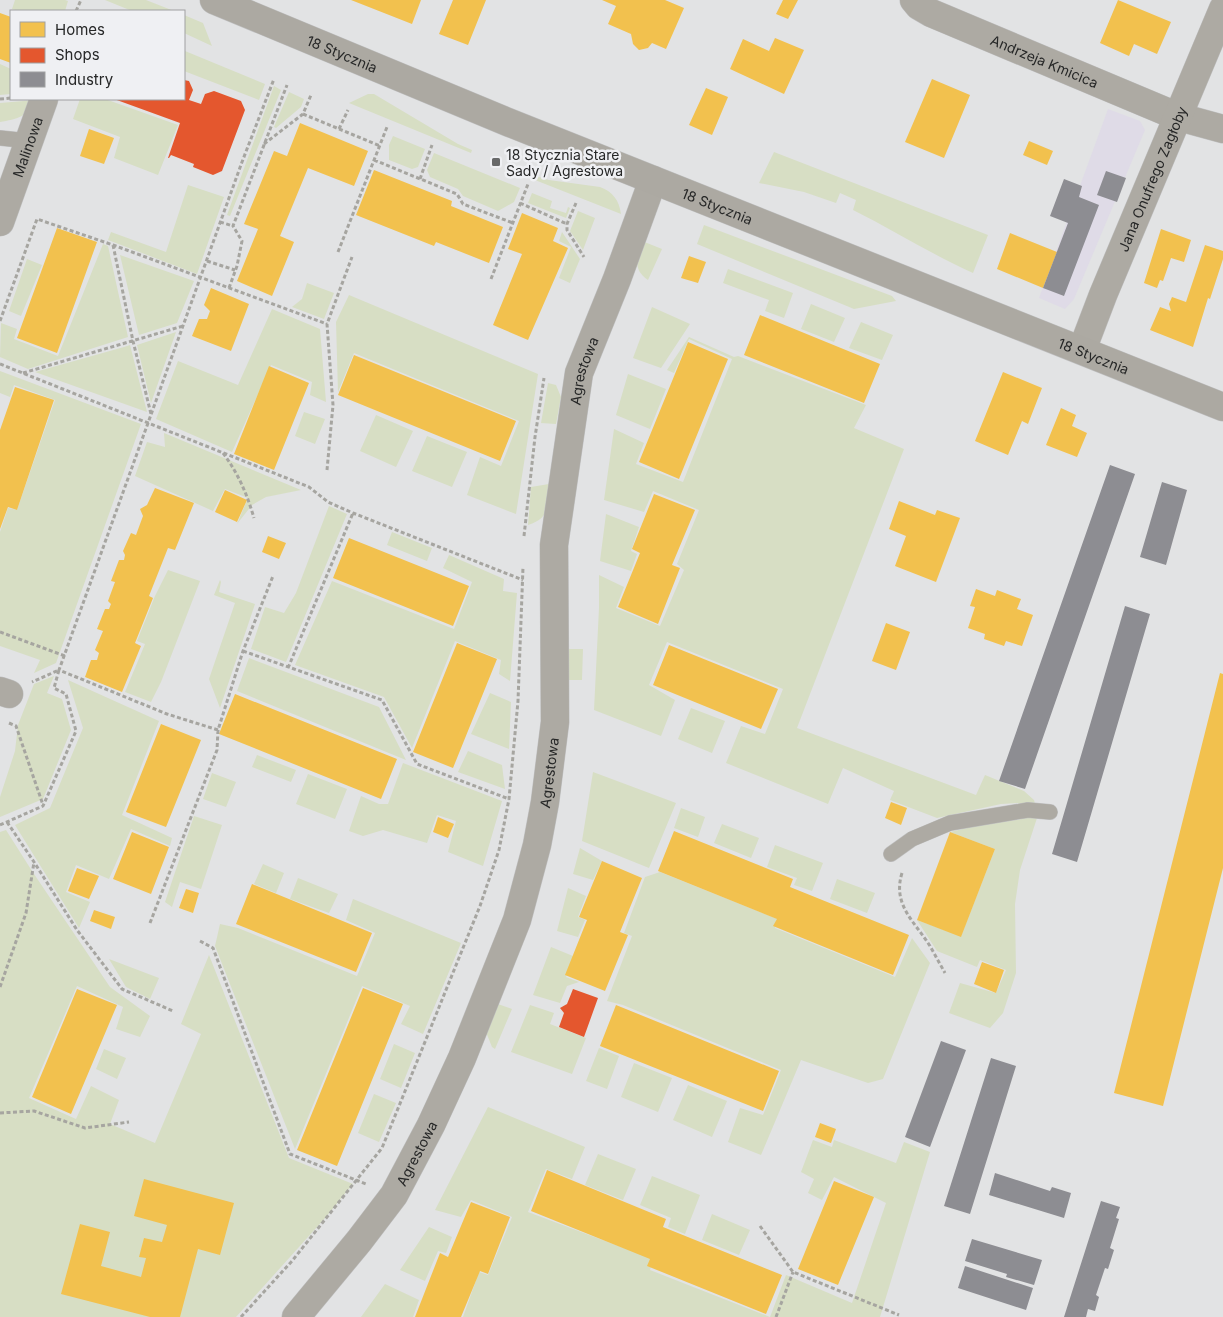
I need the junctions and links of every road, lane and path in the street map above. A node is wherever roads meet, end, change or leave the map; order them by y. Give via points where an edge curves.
1 (214, 0) edge
2 (914, 0) edge
3 (1223, 8) edge
4 (274, 79) dead end
5 (287, 85) dead end
6 (311, 95) dead end
7 (44, 100) edge
8 (348, 110) dead end
9 (303, 114) junction
10 (1179, 117) junction
11 (387, 126) dead end
12 (339, 129) junction
13 (1223, 129) edge
14 (0, 138) edge
15 (29, 141) junction
16 (264, 144) junction
17 (432, 145) dead end
18 (380, 146) junction
19 (374, 160) junction
20 (420, 179) junction
21 (653, 180) junction
22 (528, 184) dead end
23 (520, 203) junction
24 (576, 203) dead end
25 (0, 222) edge
26 (220, 222) junction
27 (513, 223) junction
28 (567, 224) junction
29 (233, 226) junction
30 (113, 245) junction
31 (338, 252) dead end
32 (352, 257) dead end
33 (584, 257) dead end
34 (206, 260) junction
35 (235, 270) junction
36 (200, 278) junction
37 (491, 279) dead end
38 (229, 288) junction
39 (0, 321) edge
40 (327, 324) junction
41 (183, 326) junction
42 (133, 341) junction
43 (1082, 350) junction
44 (0, 364) edge
45 (23, 373) junction
46 (544, 378) dead end
47 (1223, 407) edge
48 (152, 415) junction
49 (148, 424) junction
50 (223, 453) junction
51 (327, 470) dead end
52 (353, 513) junction
53 (254, 518) dead end
54 (524, 544) dead end
55 (524, 562) dead end
56 (273, 576) dead end
57 (523, 580) junction
58 (0, 632) edge
59 (243, 651) junction
60 (65, 656) junction
61 (288, 668) junction
62 (59, 670) junction
63 (13, 689) edge
64 (8, 723) dead end
65 (218, 730) junction
66 (509, 799) junction
67 (43, 806) junction
68 (1050, 812) dead end
69 (7, 822) junction
70 (0, 825) edge
71 (912, 839) junction
72 (891, 854) dead end
73 (34, 862) junction
74 (150, 923) dead end
75 (200, 941) dead end
76 (945, 973) dead end
77 (0, 987) edge
78 (172, 1011) dead end
79 (0, 1112) edge
80 (130, 1122) dead end
81 (356, 1180) junction
82 (394, 1195) junction
83 (760, 1226) dead end
84 (793, 1272) junction
85 (898, 1315) dead end
86 (241, 1317) edge
87 (296, 1317) edge
88 (776, 1317) edge

1 - 21 main road, 18 Stycznia
2 - 10 street, Andrzeja Kmicica via 931,13
3 - 10 street, Jana Onufrego Zagłoby
4 - 26 path
5 - 16 path
6 - 9 path
7 - 15 street, Malinowa
8 - 12 path
9 - 12 path
9 - 16 path
10 - 13 street, Andrzeja Kmicica
10 - 43 street, Jana Onufrego Zagłoby
11 - 18 path
12 - 18 path
14 - 15 lane
15 - 25 street, Malinowa
16 - 29 path
17 - 20 path
18 - 19 path
19 - 20 path
19 - 31 path
20 - 27 path via 456,194 463,204
21 - 43 main road, 18 Stycznia
21 - 82 street, Agrestowa via 580,373 554,545 555,722 545,802 517,920 462,1058
22 - 23 path
23 - 27 path
23 - 28 path
24 - 28 path
26 - 29 path
26 - 34 path
27 - 37 path
28 - 33 path via 567,230
29 - 35 path via 242,241
30 - 36 path
30 - 39 path via 37,219
30 - 42 path
32 - 40 path
34 - 35 path
34 - 36 path
35 - 38 path
36 - 38 path
36 - 41 path
38 - 40 path
40 - 51 path via 333,405
41 - 42 path
41 - 48 path
42 - 45 path
42 - 48 path
43 - 47 main road, 18 Stycznia
44 - 45 path
45 - 49 path
46 - 54 path via 534,437
48 - 49 path
49 - 50 path
49 - 60 path
50 - 52 path via 308,487 328,502
50 - 53 path via 248,495
52 - 57 path
52 - 61 path
55 - 57 path
56 - 59 path
57 - 66 path via 518,701
58 - 60 path
59 - 61 path
59 - 65 path
60 - 62 path
61 - 66 path via 382,700 417,764
62 - 63 path
62 - 65 path via 167,714
62 - 67 path via 54,688 66,694 76,731
64 - 67 path via 16,726
65 - 74 path via 217,750
66 - 81 path via 499,850 480,906 382,1148
67 - 69 path
68 - 71 lane via 1028,810 950,823
69 - 70 path
69 - 73 path
71 - 72 lane
71 - 76 path via 899,881 899,892 909,918 930,945
73 - 77 path via 26,913
73 - 78 path via 77,930 122,989
75 - 81 path via 213,948 290,1154
79 - 80 path via 34,1111 85,1128
81 - 82 path
81 - 86 path via 292,1261
82 - 87 street, Agrestowa
83 - 84 path
84 - 85 path
84 - 88 path

